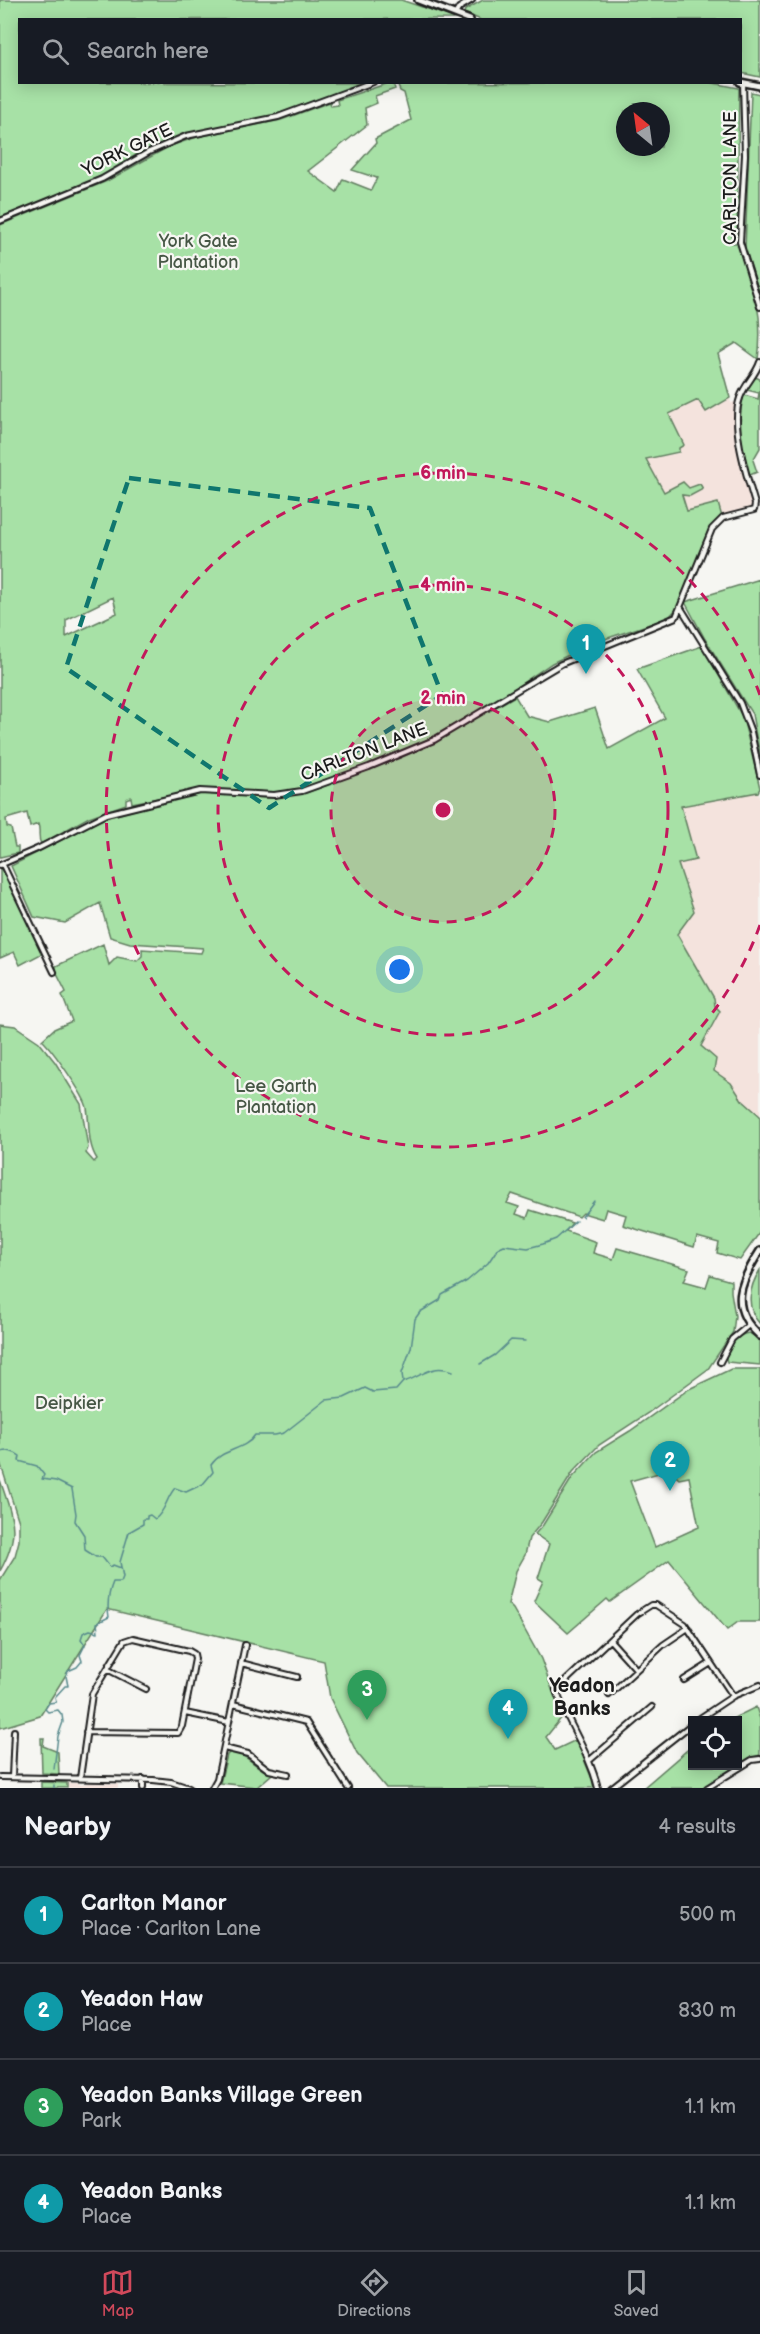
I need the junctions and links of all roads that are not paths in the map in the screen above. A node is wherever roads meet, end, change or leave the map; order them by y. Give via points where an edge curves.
1 (418, 0) edge
2 (472, 0) edge
3 (456, 14) junction
4 (465, 18) edge
5 (742, 82) edge
6 (368, 84) edge
7 (760, 86) edge
8 (0, 221) edge
9 (760, 307) edge
10 (760, 362) edge
11 (681, 608) junction
12 (760, 775) edge
13 (2, 865) edge
14 (54, 972) dead end
15 (760, 1251) edge
16 (749, 1325) junction
17 (760, 1336) edge
18 (720, 1362) dead end
19 (688, 1628) junction
20 (610, 1640) junction
21 (245, 1645) dead end
22 (241, 1663) junction
23 (711, 1663) junction
24 (108, 1669) junction
25 (636, 1669) junction
26 (297, 1677) dead end
27 (684, 1680) dead end
28 (760, 1685) edge
29 (146, 1689) dead end
30 (609, 1695) dead end
31 (733, 1696) junction
32 (233, 1704) junction
33 (652, 1707) dead end
34 (184, 1713) junction
35 (704, 1716) edge
36 (229, 1722) junction
37 (688, 1728) edge
38 (14, 1731) dead end
39 (86, 1732) junction
40 (224, 1748) junction
41 (760, 1759) edge
42 (590, 1760) junction
43 (288, 1774) dead end
44 (0, 1777) edge
45 (12, 1777) junction
46 (80, 1778) junction
47 (143, 1779) junction
48 (142, 1788) edge
49 (189, 1788) edge
50 (212, 1788) edge
51 (348, 1788) edge
52 (598, 1788) edge
53 (612, 1788) edge
54 (707, 1788) edge

1 - 3 street
2 - 3 street
3 - 4 street
5 - 7 street
5 - 9 street, CARLTON LANE via 745,155 740,242
6 - 8 street, YORK GATE via 278,117 186,136 102,179
10 - 11 street via 741,394 738,410 742,460 754,510 723,518 712,529
11 - 12 street via 740,703
11 - 13 street, CARLTON LANE via 676,617 561,664 434,740 388,760 302,791 274,795 200,791 106,813
13 - 14 street
15 - 16 street via 741,1289 740,1306
16 - 17 street
16 - 18 street via 732,1339
19 - 20 street via 653,1604
19 - 23 street
19 - 25 street
20 - 25 street
20 - 42 street via 556,1690
21 - 22 street
22 - 26 street
22 - 32 street
23 - 27 street
23 - 31 street
24 - 29 street
24 - 34 street via 129,1638 191,1652 195,1659
24 - 39 street via 92,1694
25 - 30 street
28 - 31 street
31 - 35 street
32 - 36 street
32 - 51 street via 306,1722
33 - 42 street
34 - 36 street
34 - 39 street via 182,1728 176,1733
36 - 40 street
37 - 53 street
38 - 45 street
39 - 46 street
40 - 43 street via 248,1754 264,1768
40 - 50 street
41 - 54 street
42 - 52 street
44 - 45 street
45 - 46 street
46 - 47 street
47 - 48 street
47 - 49 street

